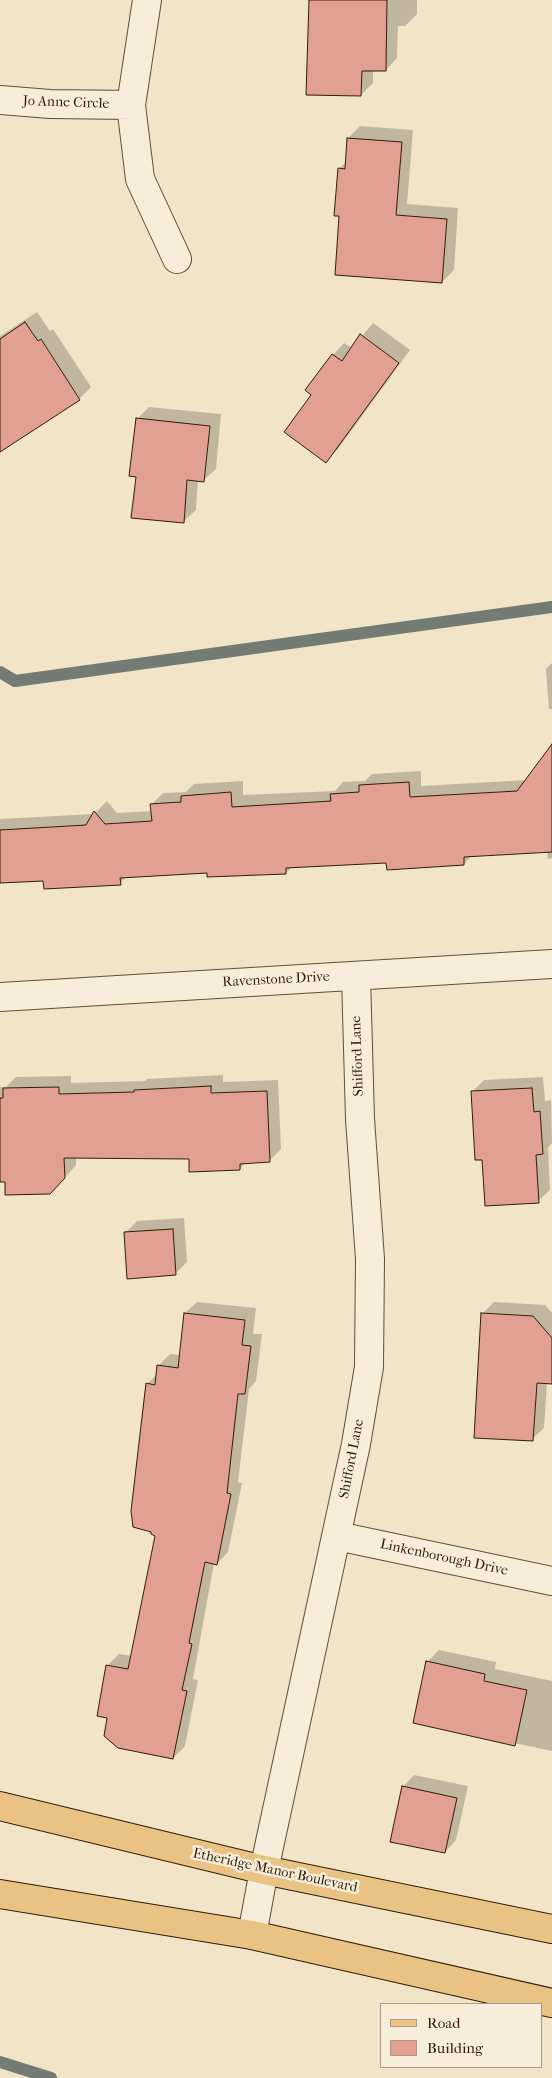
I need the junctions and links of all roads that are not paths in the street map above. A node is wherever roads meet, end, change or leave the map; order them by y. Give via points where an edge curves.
1 (147, 0) edge
2 (0, 100) edge
3 (131, 105) junction
4 (177, 259) dead end
5 (552, 964) edge
6 (356, 976) junction
7 (0, 997) edge
8 (336, 1536) junction
9 (552, 1581) edge
10 (0, 1806) edge
11 (264, 1870) junction
12 (0, 1894) edge
13 (552, 1929) edge
14 (252, 1935) junction
15 (552, 2002) edge

1 - 3 street
2 - 3 street, Jo Anne Circle
3 - 4 street via 140,179
5 - 6 street, Ravenstone Drive
6 - 7 street, Ravenstone Drive
6 - 8 street, Shifford Lane via 360,1119 370,1259 369,1367
8 - 9 street, Linkenborough Drive
8 - 11 street, Shifford Lane
10 - 11 main road, Etheridge Manor Boulevard
11 - 13 main road, Etheridge Manor Boulevard
11 - 14 street, Shifford Lane
12 - 14 main road
14 - 15 main road

